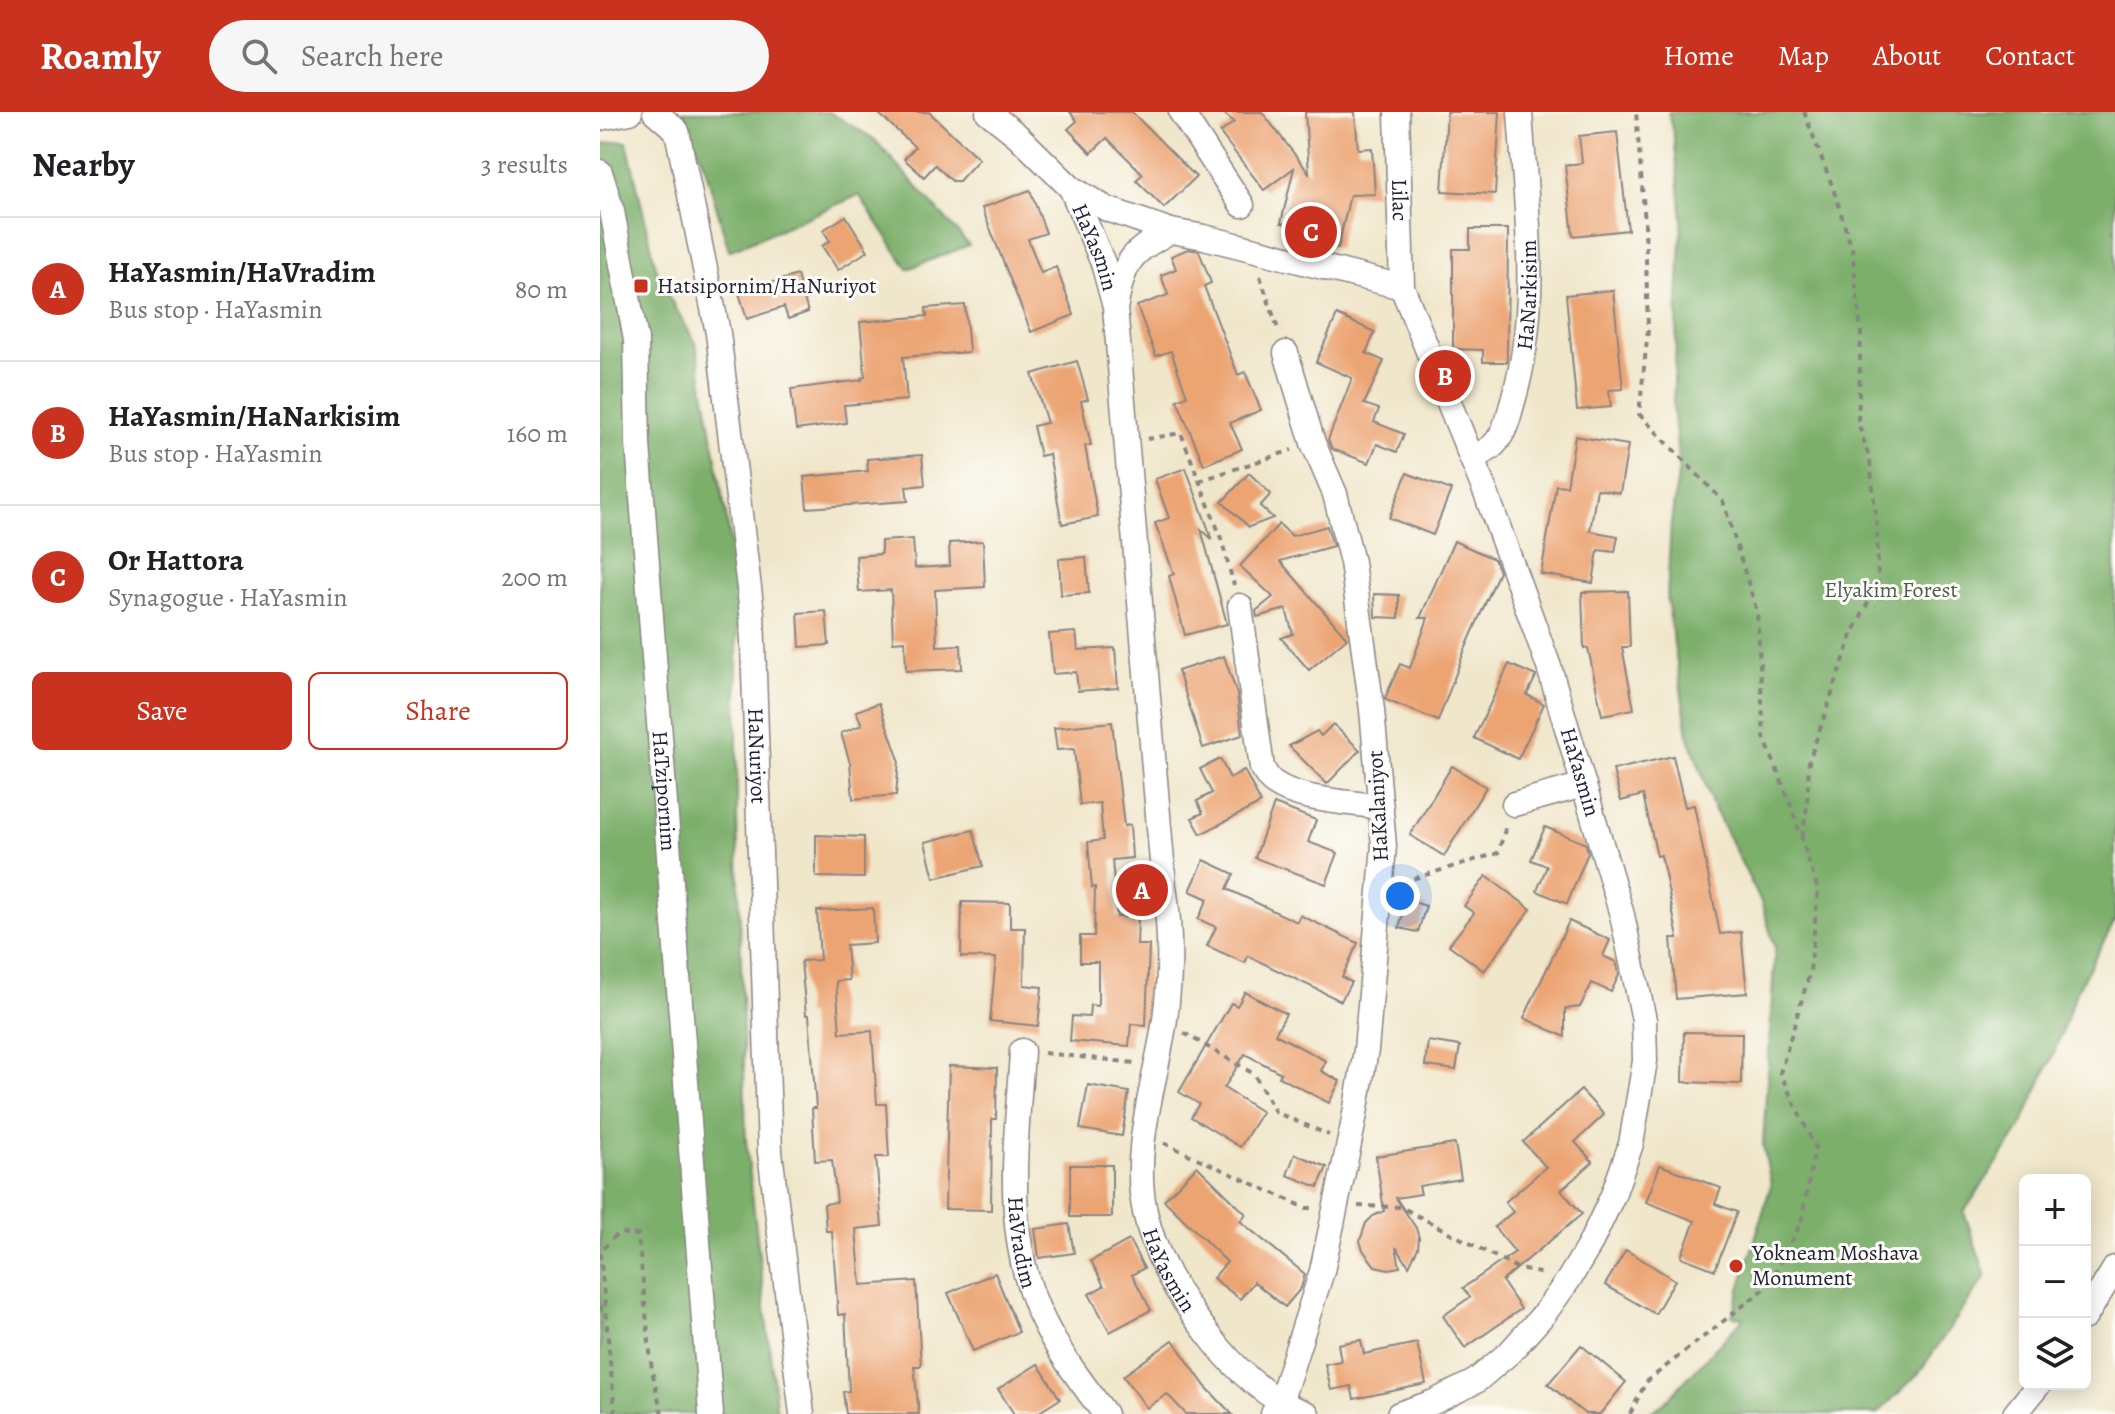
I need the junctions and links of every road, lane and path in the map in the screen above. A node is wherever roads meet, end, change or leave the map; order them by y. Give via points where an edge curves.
1 (630, 112) edge
2 (655, 112) edge
3 (988, 112) edge
4 (1181, 112) edge
5 (1397, 112) edge
6 (1520, 112) edge
7 (1636, 112) edge
8 (1804, 112) edge
9 (600, 118) edge
10 (600, 172) edge
11 (1071, 188) junction
12 (1242, 205) dead end
13 (1171, 231) junction
14 (1252, 249) junction
15 (1402, 287) junction
16 (1115, 307) junction
17 (1286, 353) joint
18 (1127, 443) junction
19 (1313, 443) junction
20 (1471, 457) junction
21 (1199, 481) junction
22 (1240, 606) joint
23 (1584, 785) junction
24 (1514, 804) joint
25 (1381, 807) junction
26 (1802, 839) junction
27 (1381, 889) junction
28 (1164, 1021) junction
29 (1022, 1051) joint
30 (1156, 1066) junction
31 (1350, 1144) junction
32 (2115, 1268) edge
33 (2091, 1307) edge
34 (2034, 1390) edge
35 (1276, 1408) edge
36 (615, 1414) edge
37 (662, 1414) edge
38 (711, 1414) edge
39 (802, 1414) edge
40 (1105, 1414) edge
41 (1307, 1414) edge
42 (1399, 1414) edge
43 (1630, 1414) edge
44 (2015, 1414) edge

1 - 9 street
2 - 39 street, HaNuriyot via 677,131 718,333 752,613 770,1152
3 - 11 street, HaYasmin
4 - 12 street
5 - 15 street, Lilac
6 - 20 street, HaNarkisim via 1530,290 1527,344 1505,428 1496,443
7 - 26 path via 1648,330 1639,414 1723,501 1757,612 1764,737
8 - 26 path via 1852,249 1861,333 1858,422 1870,461 1878,582 1852,635 1809,761
10 - 38 street, HaTzipornim via 636,340 638,444
11 - 13 street, HaYasmin via 1107,209
11 - 16 street, HaYasmin via 1103,263
13 - 14 street, HaYasmin
13 - 16 street, HaYasmin via 1132,258 1122,274
14 - 15 street, HaYasmin
14 - 17 path
15 - 20 street, HaYasmin
16 - 18 street, HaYasmin
17 - 19 street, HaKalaniyot
18 - 21 path via 1181,433
18 - 28 street, HaYasmin via 1171,932
19 - 21 path
19 - 25 street, HaKalaniyot via 1335,494 1352,562
20 - 23 street, HaYasmin via 1549,667
21 - 22 path
22 - 25 street via 1262,768 1272,783 1315,797
23 - 24 street
23 - 42 street, HaYasmin via 1622,915 1644,1020 1645,1061 1631,1144 1589,1246 1544,1314 1476,1381
24 - 27 path via 1498,853
25 - 27 street, HaKalaniyot
26 - 43 path via 1818,890 1810,972 1780,1073 1815,1147 1801,1223 1768,1286 1646,1382
27 - 31 street, HaKalaniyot via 1366,1050
28 - 30 street, HaYasmin
28 - 31 path via 1254,1074 1275,1112
29 - 30 path
29 - 40 street, HaVradim via 1014,1201 1018,1243 1043,1321
30 - 35 street, HaYasmin via 1141,1167 1156,1251 1179,1296 1213,1341
31 - 35 street, HaKalaniyot via 1322,1271
32 - 33 street
34 - 44 street
35 - 41 street, HaYasmin
36 - 37 path via 600,1252 618,1233 638,1235 652,1371

